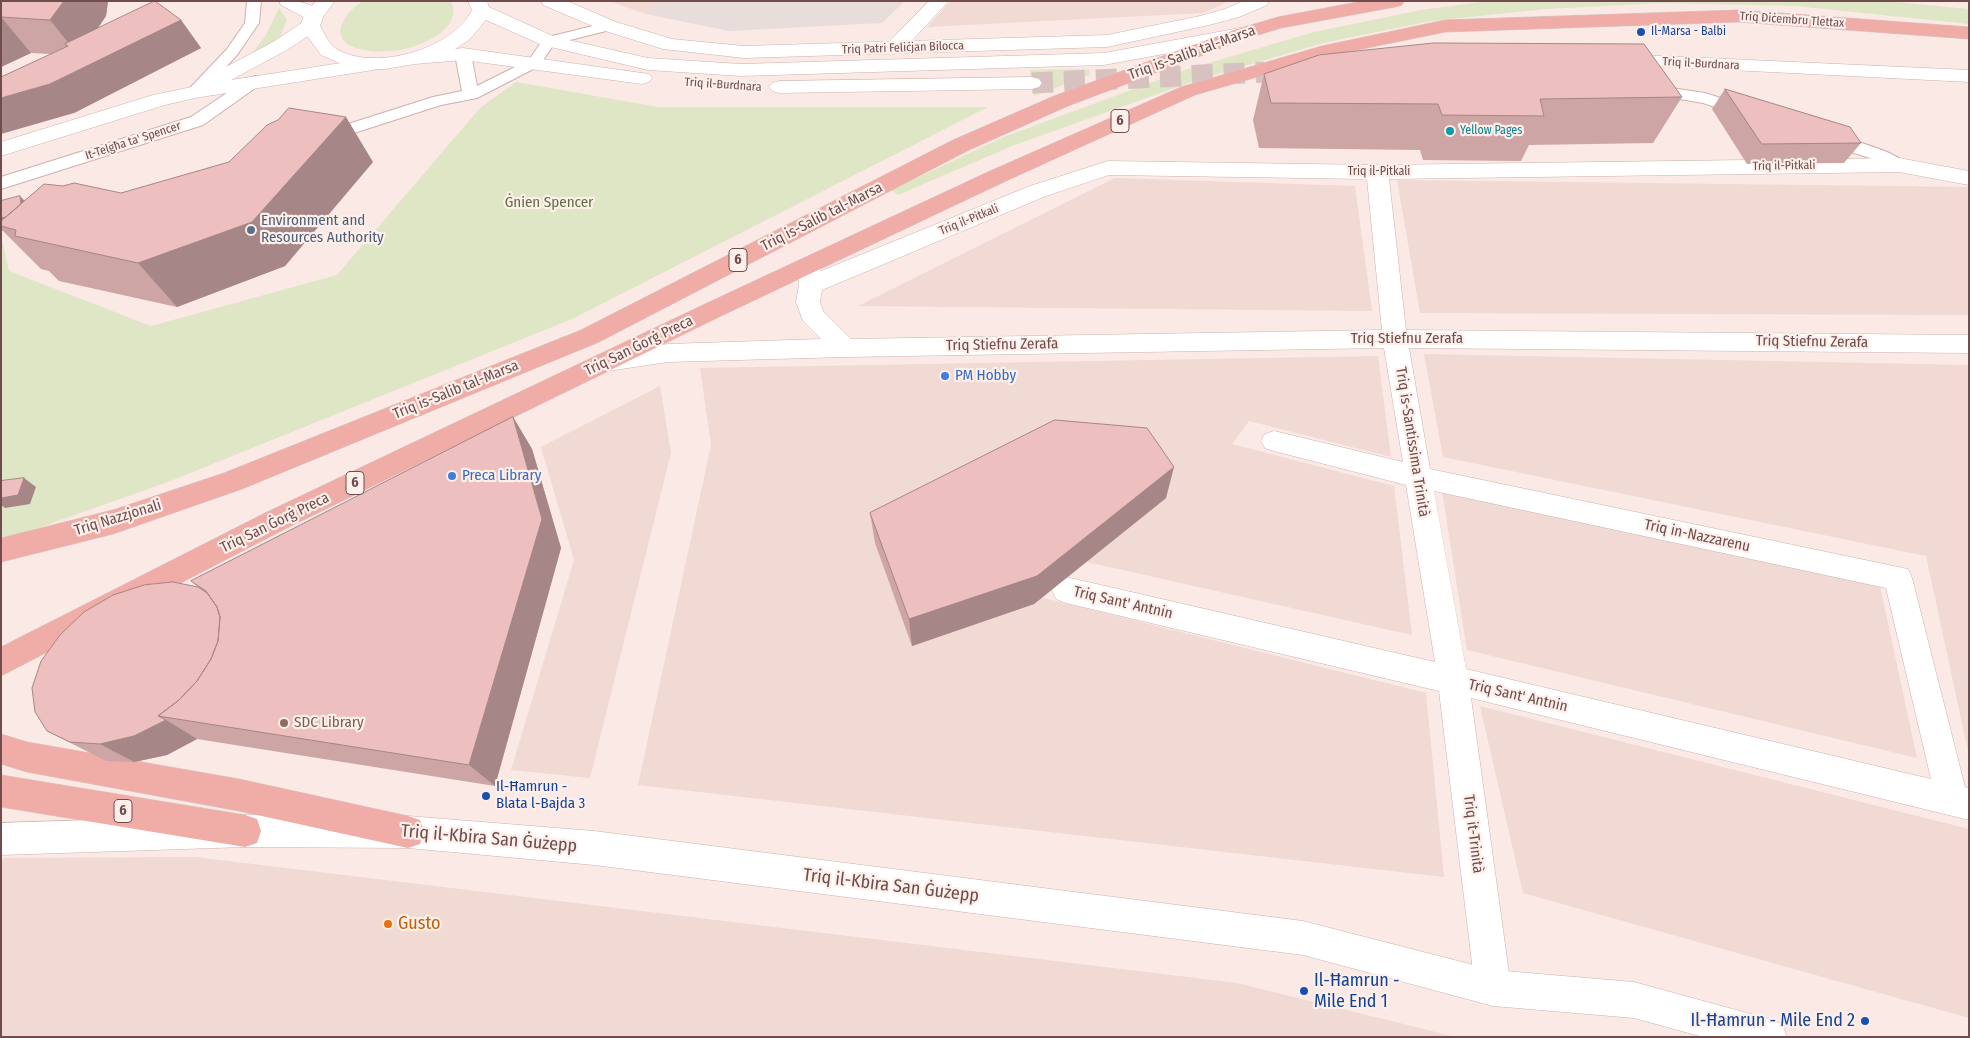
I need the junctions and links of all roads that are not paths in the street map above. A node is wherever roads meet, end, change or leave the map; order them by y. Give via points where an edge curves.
1 (254, 1) edge
2 (288, 1) edge
3 (550, 1) edge
4 (940, 1) edge
5 (1260, 1) edge
6 (1395, 1) edge
7 (479, 6) edge
8 (317, 14) edge
9 (609, 26) junction
10 (1241, 34) junction
11 (1969, 34) edge
12 (549, 41) junction
13 (894, 48) junction
14 (462, 54) junction
15 (416, 58) junction
16 (1596, 60) edge
17 (534, 63) junction
18 (373, 64) junction
19 (1969, 76) edge
20 (255, 81) junction
21 (1032, 84) tunnel mouth
22 (1645, 89) edge
23 (195, 92) junction
24 (471, 95) junction
25 (1760, 116) edge
26 (1815, 134) edge
27 (308, 142) edge
28 (1, 149) edge
29 (1899, 165) junction
30 (1377, 172) junction
31 (1969, 178) edge
32 (1, 183) edge
33 (810, 275) junction
34 (1395, 338) junction
35 (1969, 344) edge
36 (845, 348) junction
37 (608, 362) junction
38 (1274, 441) dead end
39 (1418, 478) junction
40 (233, 481) joint
41 (1, 550) edge
42 (1066, 590) edge
43 (1, 662) edge
44 (1453, 680) junction
45 (1, 749) edge
46 (1, 791) edge
47 (1961, 802) edge
48 (246, 831) junction
49 (408, 832) junction
50 (1, 839) edge
51 (1493, 988) junction
52 (1769, 1037) edge

1 - 23 lane via 252,23 232,52
2 - 8 street
3 - 9 street, Triq Patri Feliċjan Bilocca
4 - 13 street
5 - 13 street, Triq Patri Feliċjan Bilocca via 1202,21 1107,41
6 - 10 highway, Triq is-Salib tal-Marsa / 6 via 1278,23
7 - 12 street
7 - 15 street via 474,24 456,40
8 - 18 street via 319,42 330,53 349,61
8 - 23 street, It-Telgħa ta' Spencer via 280,46
9 - 12 lane
9 - 13 street, Triq Patri Feliċjan Bilocca via 670,45 744,52
10 - 12 street via 1104,59 741,70 648,64
10 - 40 highway, Triq is-Salib tal-Marsa / 6 via 1061,101 961,145 590,336
11 - 33 highway, Triq Diċembru Tlettax / 6 via 1738,16 1555,20 1445,26 1329,50 1188,91 998,176
12 - 17 lane
14 - 15 street, Triq il-Burdnara
14 - 17 street, Triq il-Burdnara
14 - 24 lane
15 - 18 street, It-Telgħa ta' Spencer
16 - 19 street, Triq il-Burdnara
17 - 21 street, Triq il-Burdnara via 739,88
17 - 24 lane
18 - 20 street, It-Telgħa ta' Spencer
20 - 23 street, It-Telgħa ta' Spencer
20 - 32 lane, It-Telgħa ta' Spencer via 197,121
22 - 25 lane via 1705,98
23 - 28 street, It-Telgħa ta' Spencer
24 - 27 lane via 439,100
26 - 29 lane
29 - 30 street, Triq il-Pitkali
29 - 31 street, Triq il-Pitkali
30 - 33 street, Triq il-Pitkali via 1108,168
30 - 34 street, Triq is-Santissima Trinità
33 - 36 street via 808,302 812,315
33 - 37 highway, Triq San Ġorġ Preca / 6 via 712,310
34 - 35 street, Triq Stiefnu Zerafa
34 - 36 street, Triq Stiefnu Zerafa
34 - 39 street, Triq is-Santissima Trinità
36 - 37 street, Triq Stiefnu Zerafa via 668,353
37 - 43 highway, Triq San Ġorġ Preca / 6 via 277,520
38 - 39 street, Triq in-Nazzarenu
39 - 44 street, Triq is-Santissima Trinità
39 - 47 street, Triq in-Nazzarenu via 1898,578
40 - 41 highway, Triq Nazzjonali / 6 via 113,522
42 - 44 street, Triq Sant' Antnin
44 - 47 street, Triq Sant' Antnin
44 - 51 street, Triq it-Trinità
45 - 49 highway via 27,757 239,795
46 - 48 highway, 6
48 - 49 street, Triq il-Kbira San Ġużepp
48 - 50 street, Triq il-Kbira San Ġużepp
49 - 51 street, Triq il-Kbira San Ġużepp via 594,848 1303,938
51 - 52 street, Triq il-Kbira San Ġużepp via 1634,1000

